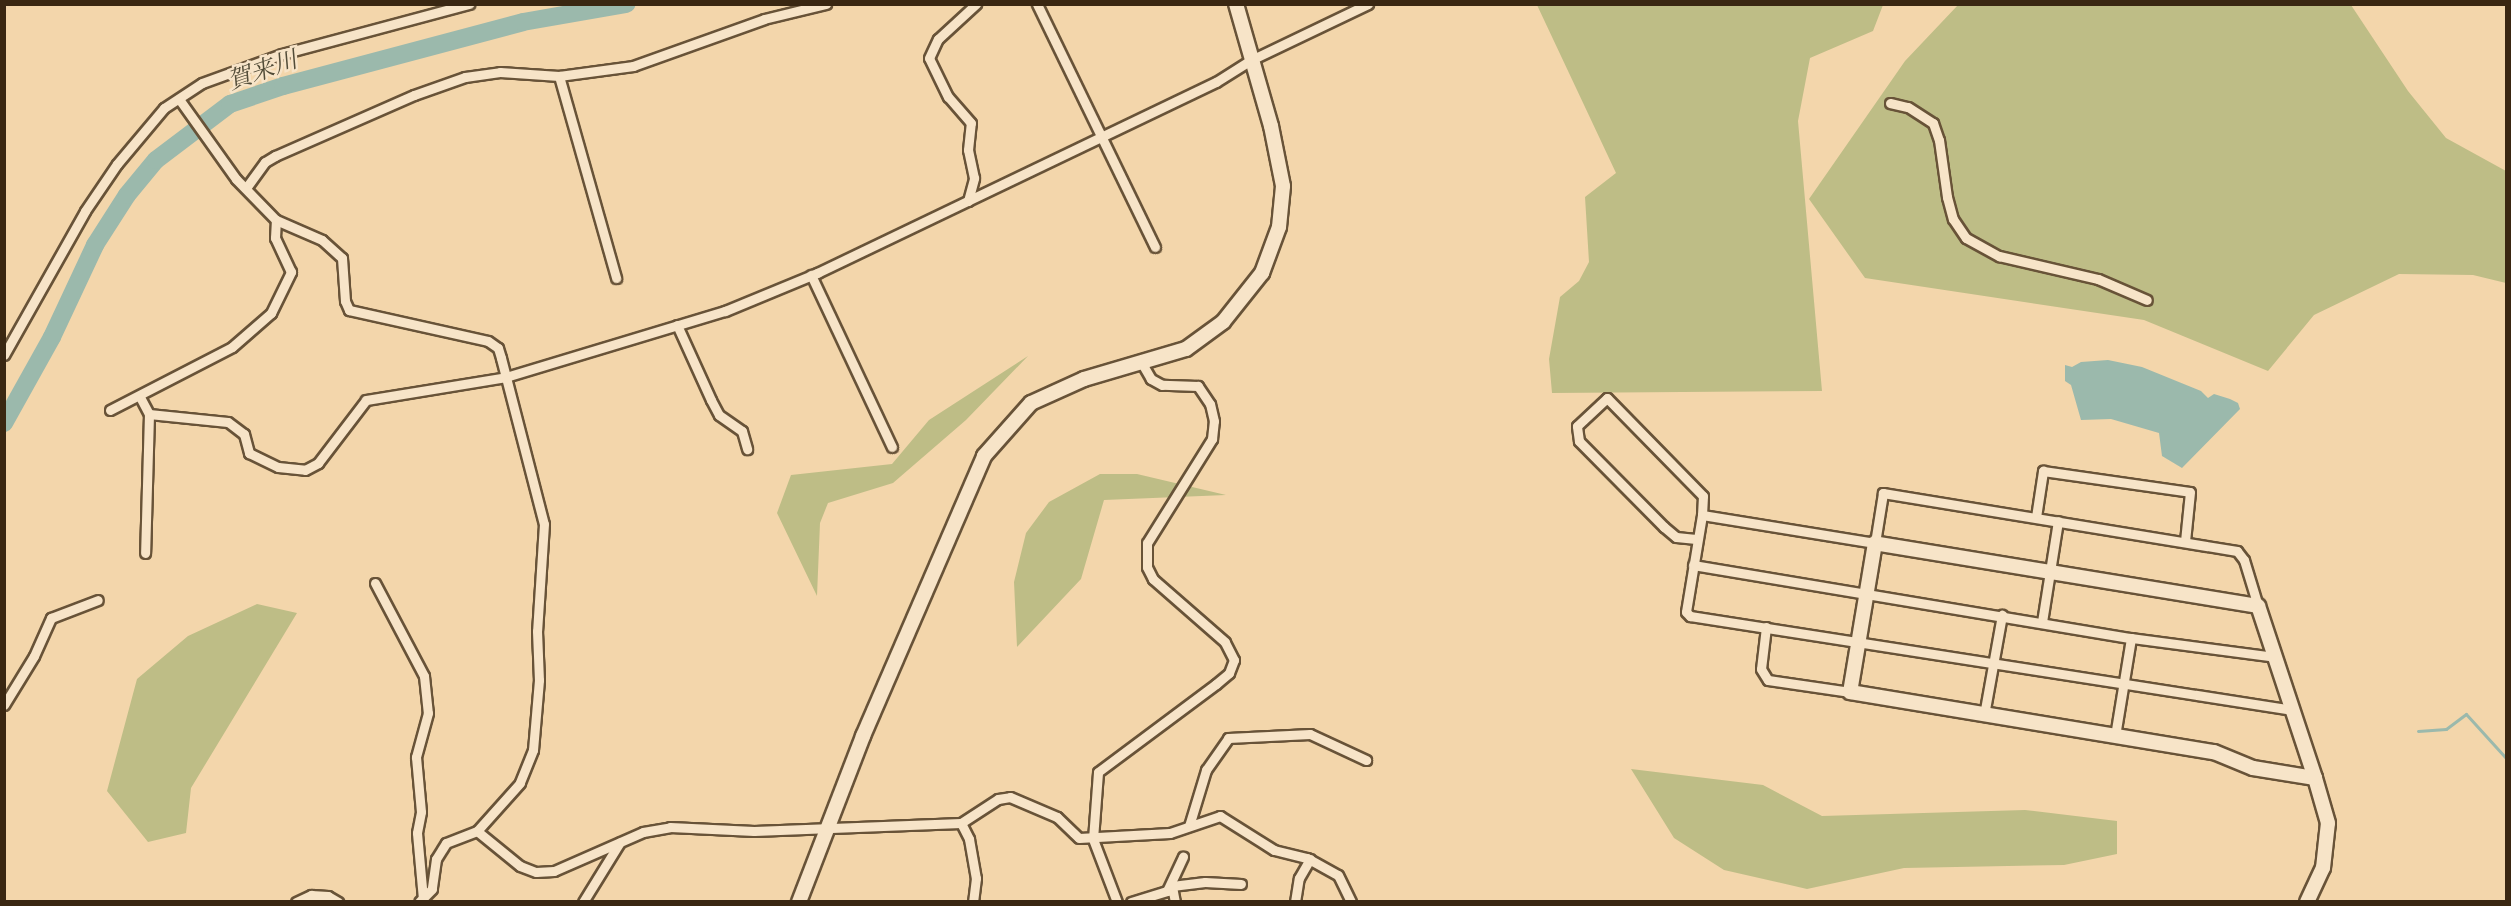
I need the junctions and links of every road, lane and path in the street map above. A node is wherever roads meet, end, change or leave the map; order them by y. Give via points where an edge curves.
1 (469, 4) edge
2 (826, 4) edge
3 (976, 4) edge
4 (1037, 4) edge
5 (1236, 4) edge
6 (1368, 4) edge
7 (1251, 60) junction
8 (559, 76) junction
9 (179, 99) junction
10 (1890, 103) dead end
11 (1099, 138) junction
12 (246, 188) junction
13 (968, 201) junction
14 (276, 220) junction
15 (1155, 248) dead end
16 (811, 275) junction
17 (616, 278) dead end
18 (2147, 300) dead end
19 (677, 325) junction
20 (6, 349) edge
21 (1141, 362) junction
22 (506, 377) junction
23 (140, 397) junction
24 (110, 410) dead end
25 (149, 414) junction
26 (892, 447) dead end
27 (747, 449) dead end
28 (1702, 515) junction
29 (2036, 517) junction
30 (2058, 521) junction
31 (1696, 539) junction
32 (2185, 541) junction
33 (1875, 543) junction
34 (144, 553) dead end
35 (1693, 565) junction
36 (2049, 571) junction
37 (375, 582) dead end
38 (1866, 595) junction
39 (98, 600) dead end
40 (2258, 606) junction
41 (2002, 615) junction
42 (2042, 622) junction
43 (1766, 627) junction
44 (2131, 639) junction
45 (1858, 641) junction
46 (2276, 657) junction
47 (1993, 663) junction
48 (2124, 683) junction
49 (1850, 693) junction
50 (4, 705) edge
51 (2293, 710) junction
52 (1984, 715) junction
53 (2115, 736) junction
54 (1366, 760) dead end
55 (2315, 778) junction
56 (962, 823) junction
57 (827, 826) junction
58 (1189, 826) junction
59 (477, 831) junction
60 (1093, 839) junction
61 (620, 842) junction
62 (1183, 857) dead end
63 (1311, 860) junction
64 (1241, 884) dead end
65 (1172, 886) junction
66 (1347, 899) edge
67 (421, 900) edge
68 (296, 902) edge
69 (338, 902) edge
70 (584, 902) edge
71 (799, 902) edge
72 (973, 902) edge
73 (1117, 902) edge
74 (1131, 902) edge
75 (1175, 902) edge
76 (1295, 902) edge
77 (2307, 902) edge

1 - 9 street via 282,54 202,83
2 - 8 street via 764,19 654,61
3 - 13 street via 938,39 929,58 948,97 972,123 968,150 974,178
4 - 11 street
5 - 7 street
6 - 7 street
7 - 11 street via 1216,82
7 - 21 street via 1271,126 1283,186 1279,227 1271,251 1245,297 1223,322 1186,349
8 - 12 street via 480,73 414,95 275,156
8 - 17 street
9 - 12 street
9 - 20 street via 164,108 117,164 85,211
10 - 18 street via 1908,107 1933,123 1950,208 1966,238 1999,256 2098,279
11 - 13 street
11 - 15 street
12 - 14 street
13 - 16 street
14 - 22 street via 322,240 342,258 349,310 488,341 498,348
14 - 23 street via 275,238 291,272 271,313 232,347
16 - 19 street via 725,311
16 - 26 street
19 - 22 street
19 - 27 street via 719,415 742,431
21 - 57 street via 1084,379 1031,403 984,456
21 - 60 street via 1151,379 1162,385 1198,386 1210,404 1214,422 1212,439 1147,543 1147,567 1153,579 1225,642 1234,660 1229,673 1216,684 1098,772
22 - 25 street via 366,400 318,463 296,471 249,453 244,434 228,422
22 - 59 street via 544,524 537,631 539,680 528,771
23 - 24 street
23 - 25 street
25 - 34 street
28 - 31 street
28 - 31 street via 1703,496 1607,398 1577,426 1579,441 1664,527 1676,537
28 - 33 street
29 - 30 street
29 - 32 street via 2043,471 2190,492
29 - 33 street via 1883,493
30 - 32 street
30 - 36 street
31 - 35 street
32 - 40 street via 2236,551 2244,560
33 - 36 street
33 - 38 street
35 - 38 street
35 - 43 street via 1686,612 1690,616
36 - 40 street
36 - 42 street
37 - 67 street via 424,676 428,713 417,757
38 - 41 street
38 - 45 street
39 - 50 street via 51,618 34,656
40 - 46 street
41 - 42 street
41 - 47 street
42 - 44 street
43 - 45 street
43 - 49 street via 1761,669 1768,680
44 - 46 street
44 - 48 street
45 - 47 street
45 - 49 street
46 - 51 street
47 - 48 street
47 - 52 street
48 - 51 street
48 - 53 street
49 - 52 street
51 - 55 street
52 - 53 street
53 - 55 street via 2214,752 2253,768
54 - 58 street via 1310,734 1228,738 1206,770
55 - 77 street via 2328,823 2328,846 2323,868
56 - 57 street
56 - 60 street via 998,799 1010,797 1057,817 1072,835
56 - 72 street via 976,878
57 - 61 street via 754,831 670,827
57 - 71 street
58 - 60 street via 1170,833
58 - 63 street via 1220,816 1274,850
59 - 61 street via 520,866 536,872 554,871
59 - 67 street via 446,843 436,859 432,889
60 - 73 street
61 - 70 street
62 - 65 street
63 - 66 street via 1338,875
63 - 76 street via 1299,878
64 - 65 street via 1205,882
65 - 74 street via 1155,897
65 - 75 street
68 - 69 street via 311,895 328,896

